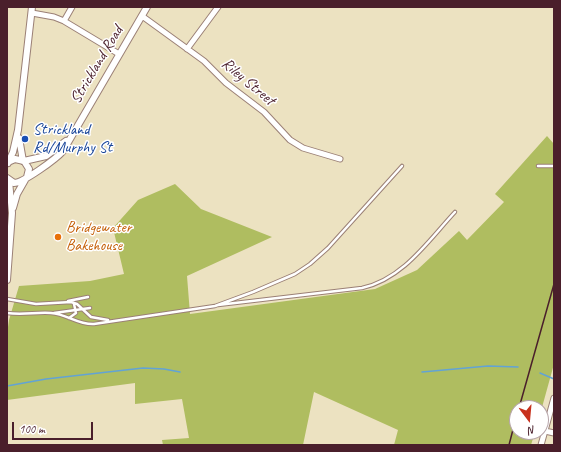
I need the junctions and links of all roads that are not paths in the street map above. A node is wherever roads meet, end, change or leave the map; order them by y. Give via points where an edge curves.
1 (72, 7) edge
2 (147, 7) edge
3 (218, 7) edge
4 (32, 10) edge
5 (142, 16) junction
6 (64, 21) junction
7 (188, 49) junction
8 (119, 54) junction
9 (18, 130) junction
10 (70, 137) junction
11 (340, 159) dead end
12 (24, 161) junction
13 (8, 163) edge
14 (402, 166) dead end
15 (538, 166) dead end
16 (554, 166) edge
17 (26, 179) junction
18 (8, 180) edge
19 (455, 212) dead end
20 (12, 213) junction
21 (9, 238) edge
22 (7, 280) edge
23 (88, 297) dead end
24 (7, 299) edge
25 (67, 301) junction
26 (72, 302) junction
27 (215, 306) junction
28 (90, 308) dead end
29 (77, 309) junction
30 (81, 309) junction
31 (7, 313) edge
32 (53, 313) junction
33 (69, 318) junction
34 (111, 321) junction
35 (554, 398) edge
36 (549, 416) edge

1 - 6 street
2 - 5 street, Strickland Road
3 - 7 street
4 - 6 street
4 - 9 street
5 - 7 street, Riley Street
5 - 8 street, Strickland Road
6 - 8 street
7 - 11 street, Riley Street via 204,61 226,84 264,112 290,140 303,148
8 - 10 street, Strickland Road
9 - 12 street via 19,146
9 - 13 street via 14,152
10 - 12 street, Strickland Road via 46,156
10 - 17 street, Strickland Road via 56,158
12 - 13 street, Strickland Road via 15,159
12 - 17 street via 29,169
14 - 27 lane via 333,243 310,264 270,285
15 - 16 lane
17 - 18 street via 17,183
17 - 20 street via 17,194
18 - 20 street
19 - 27 lane via 408,263 379,283 362,288
20 - 21 street
21 - 22 street
23 - 25 lane
24 - 25 lane via 36,304
25 - 26 lane
26 - 29 lane
26 - 30 lane
27 - 34 lane
28 - 30 lane
29 - 30 lane
29 - 32 lane
29 - 33 lane via 76,314
30 - 34 lane via 91,317
31 - 32 lane
32 - 33 lane
33 - 34 lane via 87,324
35 - 36 street

